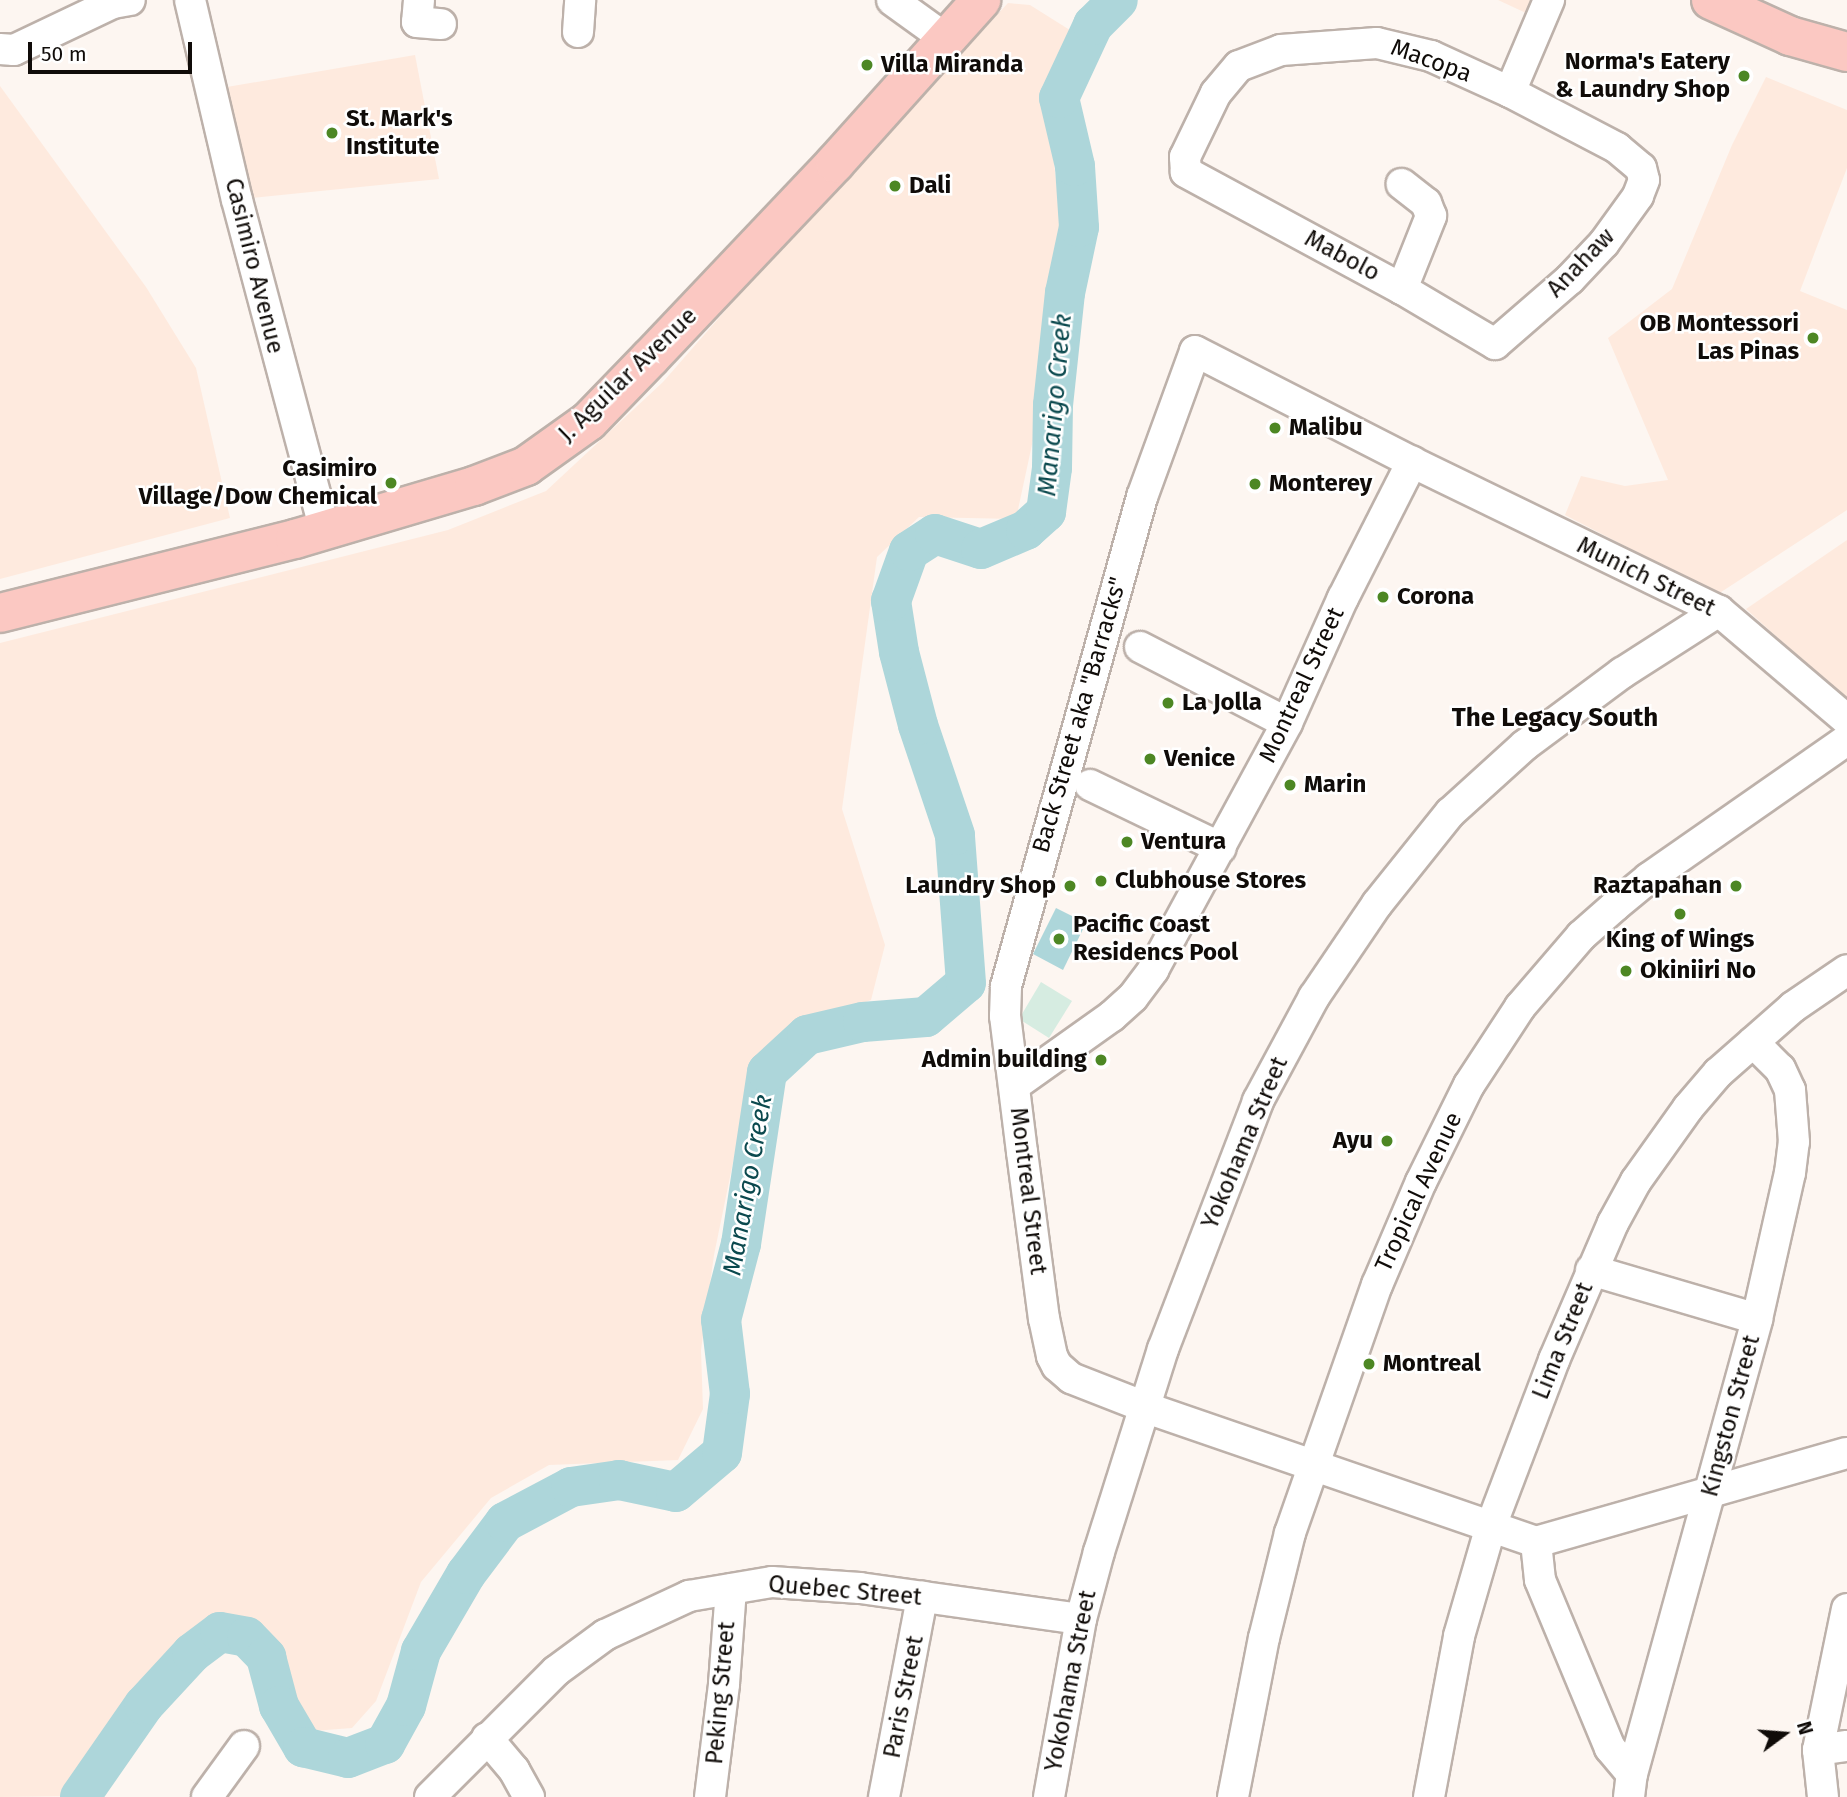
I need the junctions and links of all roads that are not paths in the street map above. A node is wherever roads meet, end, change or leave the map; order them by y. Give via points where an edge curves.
1 (130, 0) edge
2 (190, 0) edge
3 (419, 0) edge
4 (580, 0) edge
5 (892, 0) edge
6 (981, 0) edge
7 (1549, 0) edge
8 (1711, 0) edge
9 (441, 24) dead end
10 (578, 32) dead end
11 (946, 39) junction
12 (0, 49) edge
13 (1847, 52) edge
14 (1510, 92) junction
15 (1641, 168) joint
16 (1186, 172) joint
17 (1402, 184) dead end
18 (1402, 289) junction
19 (1495, 344) joint
20 (1195, 351) joint
21 (1412, 462) junction
22 (325, 530) junction
23 (1719, 611) junction
24 (0, 613) edge
25 (1140, 647) dead end
26 (1847, 720) edge
27 (1287, 723) junction
28 (1847, 740) edge
29 (1090, 785) dead end
30 (1221, 848) junction
31 (1847, 970) edge
32 (1753, 1042) junction
33 (1015, 1085) junction
34 (1591, 1270) junction
35 (1757, 1319) junction
36 (1146, 1408) junction
37 (1847, 1453) edge
38 (1313, 1467) junction
39 (1711, 1492) junction
40 (1491, 1526) junction
41 (1536, 1542) junction
42 (731, 1589) junction
43 (922, 1597) junction
44 (1847, 1609) edge
45 (1081, 1619) junction
46 (487, 1738) junction
47 (244, 1746) dead end
48 (1832, 1748) edge
49 (1631, 1785) edge
50 (207, 1797) edge
51 (430, 1797) edge
52 (529, 1797) edge
53 (710, 1797) edge
54 (884, 1797) edge
55 (1049, 1797) edge
56 (1233, 1797) edge
57 (1429, 1797) edge
58 (1823, 1797) edge

1 - 12 street via 113,3 14,50
2 - 22 street, Casimiro Avenue via 240,213
3 - 9 street via 417,22
4 - 10 street
5 - 11 street
6 - 11 main road, J. Aguilar Avenue
7 - 14 street
8 - 13 main road via 1790,36
11 - 22 main road, J. Aguilar Avenue via 835,163 581,427 526,466
14 - 15 street, Macopa via 1617,148
14 - 16 street, Macopa via 1431,56 1377,43 1281,50 1239,66 1216,93 1185,157
15 - 19 street, Anahaw via 1644,180 1638,196 1604,243
16 - 18 street, Mabolo
17 - 18 street via 1426,203 1431,215
18 - 19 street, Mabolo
20 - 21 street, Munich Street
20 - 33 street, Back Street aka "Barracks" via 1142,497 1014,948 1005,1016
21 - 23 street, Munich Street
21 - 27 street, Montreal Street
22 - 24 main road, J. Aguilar Avenue
23 - 26 street, Munich Street
23 - 36 street, Yokohama Street via 1622,673 1525,745 1450,813 1377,904 1314,997 1258,1101 1201,1246
25 - 27 street
27 - 30 street, Montreal Street
28 - 38 street, Tropical Avenue via 1649,878 1581,936 1520,1007 1469,1085 1421,1181 1377,1285
29 - 30 street
30 - 33 street, Montreal Street via 1133,997
31 - 32 street, Lima Street
32 - 34 street, Lima Street via 1718,1073 1643,1170
32 - 35 street, Kingston Street via 1780,1069 1794,1115 1790,1173
33 - 36 street, Montreal Street via 1052,1356 1071,1378
34 - 35 street
34 - 40 street, Lima Street
35 - 39 street, Kingston Street
36 - 38 street, Montreal Street
36 - 45 street, Yokohama Street
37 - 39 street
38 - 40 street, Montreal Street
38 - 56 street, Tropical Avenue via 1290,1533 1264,1638
39 - 41 street
39 - 49 street, Kingston Street
40 - 41 street, Montreal Street
40 - 57 street, Lima Street via 1459,1636
41 - 49 street via 1540,1580 1610,1748
42 - 43 street, Quebec Street via 772,1581
42 - 46 street, Quebec Street via 688,1596 605,1636 556,1671
42 - 53 street, Peking Street
43 - 45 street, Quebec Street
43 - 54 street, Paris Street
44 - 48 street
45 - 55 street, Yokohama Street
46 - 51 street, Quebec Street
46 - 52 street
47 - 50 street
48 - 58 street

